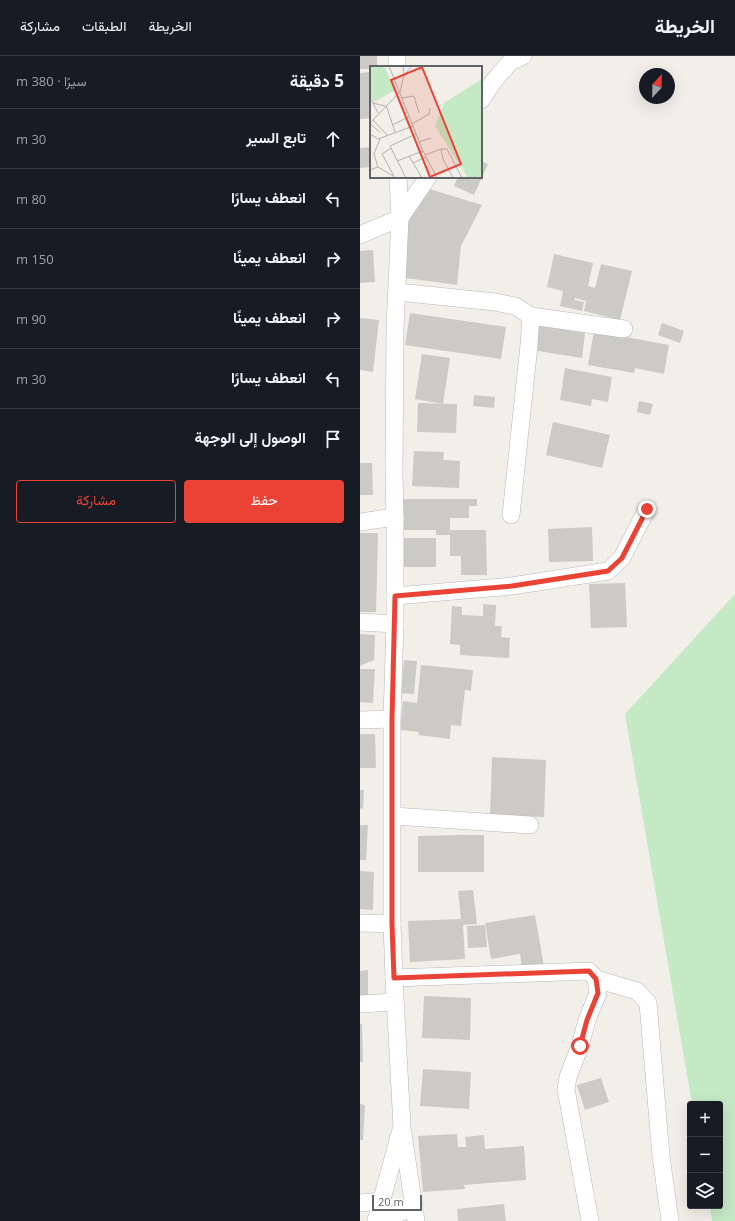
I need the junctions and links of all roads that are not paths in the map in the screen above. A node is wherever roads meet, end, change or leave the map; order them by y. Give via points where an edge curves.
1 (515, 58) edge
2 (482, 99) edge
3 (398, 178) edge
4 (427, 178) edge
5 (400, 218) junction
6 (360, 235) edge
7 (398, 292) junction
8 (531, 316) junction
9 (624, 329) dead end
10 (647, 509) dead end
11 (511, 515) dead end
12 (395, 517) junction
13 (360, 522) edge
14 (395, 596) junction
15 (360, 622) edge
16 (396, 624) junction
17 (392, 719) junction
18 (360, 720) edge
19 (392, 816) junction
20 (530, 825) dead end
21 (360, 923) edge
22 (392, 924) junction
23 (394, 978) junction
24 (596, 979) junction
25 (395, 1002) junction
26 (360, 1004) edge
27 (402, 1127) junction
28 (381, 1201) junction
29 (360, 1203) edge
30 (415, 1214) edge
31 (376, 1221) edge
32 (590, 1221) edge
33 (670, 1221) edge

1 - 2 street
3 - 5 street
4 - 5 street
5 - 6 street
5 - 7 street
7 - 8 street via 495,302 515,306
7 - 12 street via 395,328
8 - 9 street
8 - 11 street
10 - 14 street via 622,558 608,571 512,586
12 - 13 street
12 - 14 street
14 - 16 street
15 - 16 street
16 - 17 street
17 - 18 street
17 - 19 street
19 - 20 street
19 - 22 street
21 - 22 street
22 - 23 street
23 - 24 street via 589,971
23 - 25 street
24 - 32 street via 598,993 566,1089
24 - 33 street via 637,991 648,1003 661,1156
25 - 26 street
25 - 27 street
27 - 28 street
27 - 30 street
28 - 29 street
28 - 31 street
30 - 31 street

